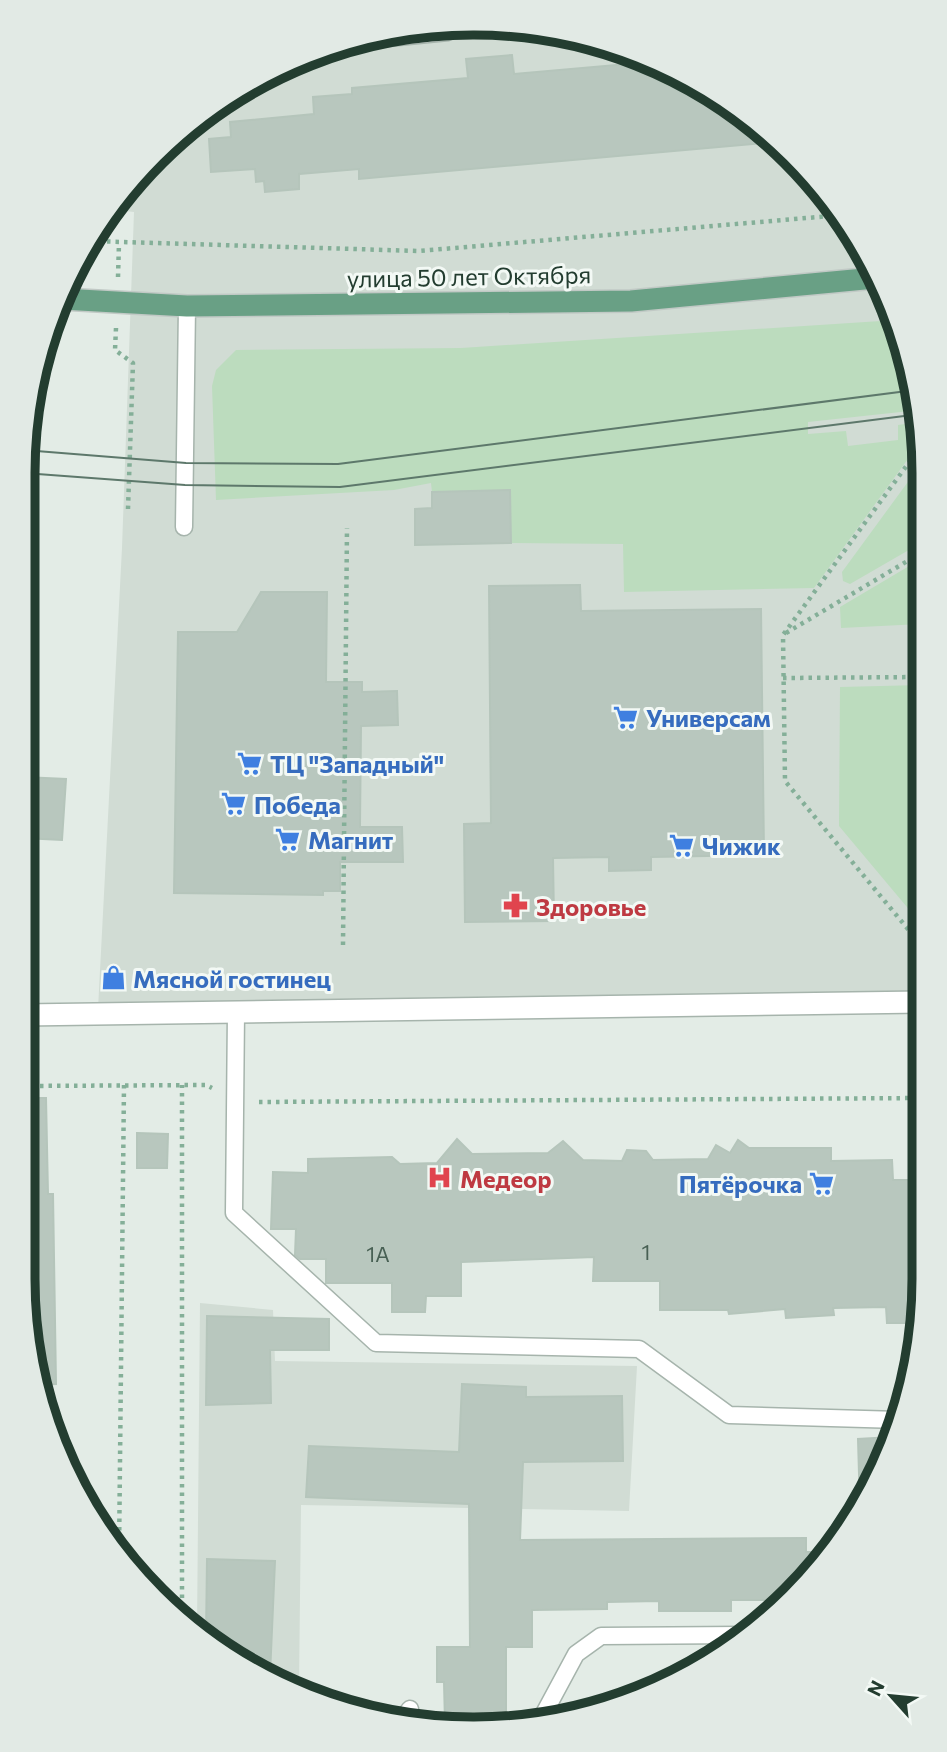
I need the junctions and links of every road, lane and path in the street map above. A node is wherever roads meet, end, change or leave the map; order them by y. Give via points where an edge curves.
1 (828, 216) edge
2 (102, 242) edge
3 (119, 243) junction
4 (866, 279) edge
5 (71, 299) edge
6 (117, 302) junction
7 (187, 306) junction
8 (911, 458) edge
9 (128, 509) dead end
10 (184, 527) dead end
11 (347, 528) dead end
12 (912, 558) edge
13 (783, 635) junction
14 (912, 677) edge
15 (783, 678) junction
16 (912, 934) edge
17 (343, 945) dead end
18 (912, 1002) edge
19 (236, 1012) junction
20 (35, 1016) edge
21 (124, 1085) junction
22 (182, 1085) junction
23 (35, 1086) edge
24 (912, 1098) edge
25 (236, 1102) junction
26 (889, 1420) edge
27 (119, 1536) edge
28 (177, 1601) edge
29 (182, 1601) junction
30 (182, 1606) edge
31 (728, 1635) edge
32 (546, 1711) edge

1 - 3 path via 419,251
2 - 3 path
3 - 6 path
4 - 7 main road, улица 50 лет Октября via 631,300
5 - 6 main road, улица 50 лет Октября
6 - 7 main road, улица 50 лет Октября
6 - 9 path via 115,350 133,363
7 - 10 lane
8 - 13 path
11 - 17 path
12 - 13 path
13 - 15 path
14 - 15 path
15 - 16 path via 785,781
18 - 19 street
19 - 20 street
19 - 25 lane
21 - 22 path
21 - 23 path
21 - 27 path
22 - 25 path via 206,1085
22 - 29 path
24 - 25 path
25 - 26 lane via 234,1213 376,1343 639,1349 729,1415
28 - 29 path
29 - 30 path
31 - 32 lane via 601,1636 576,1654

